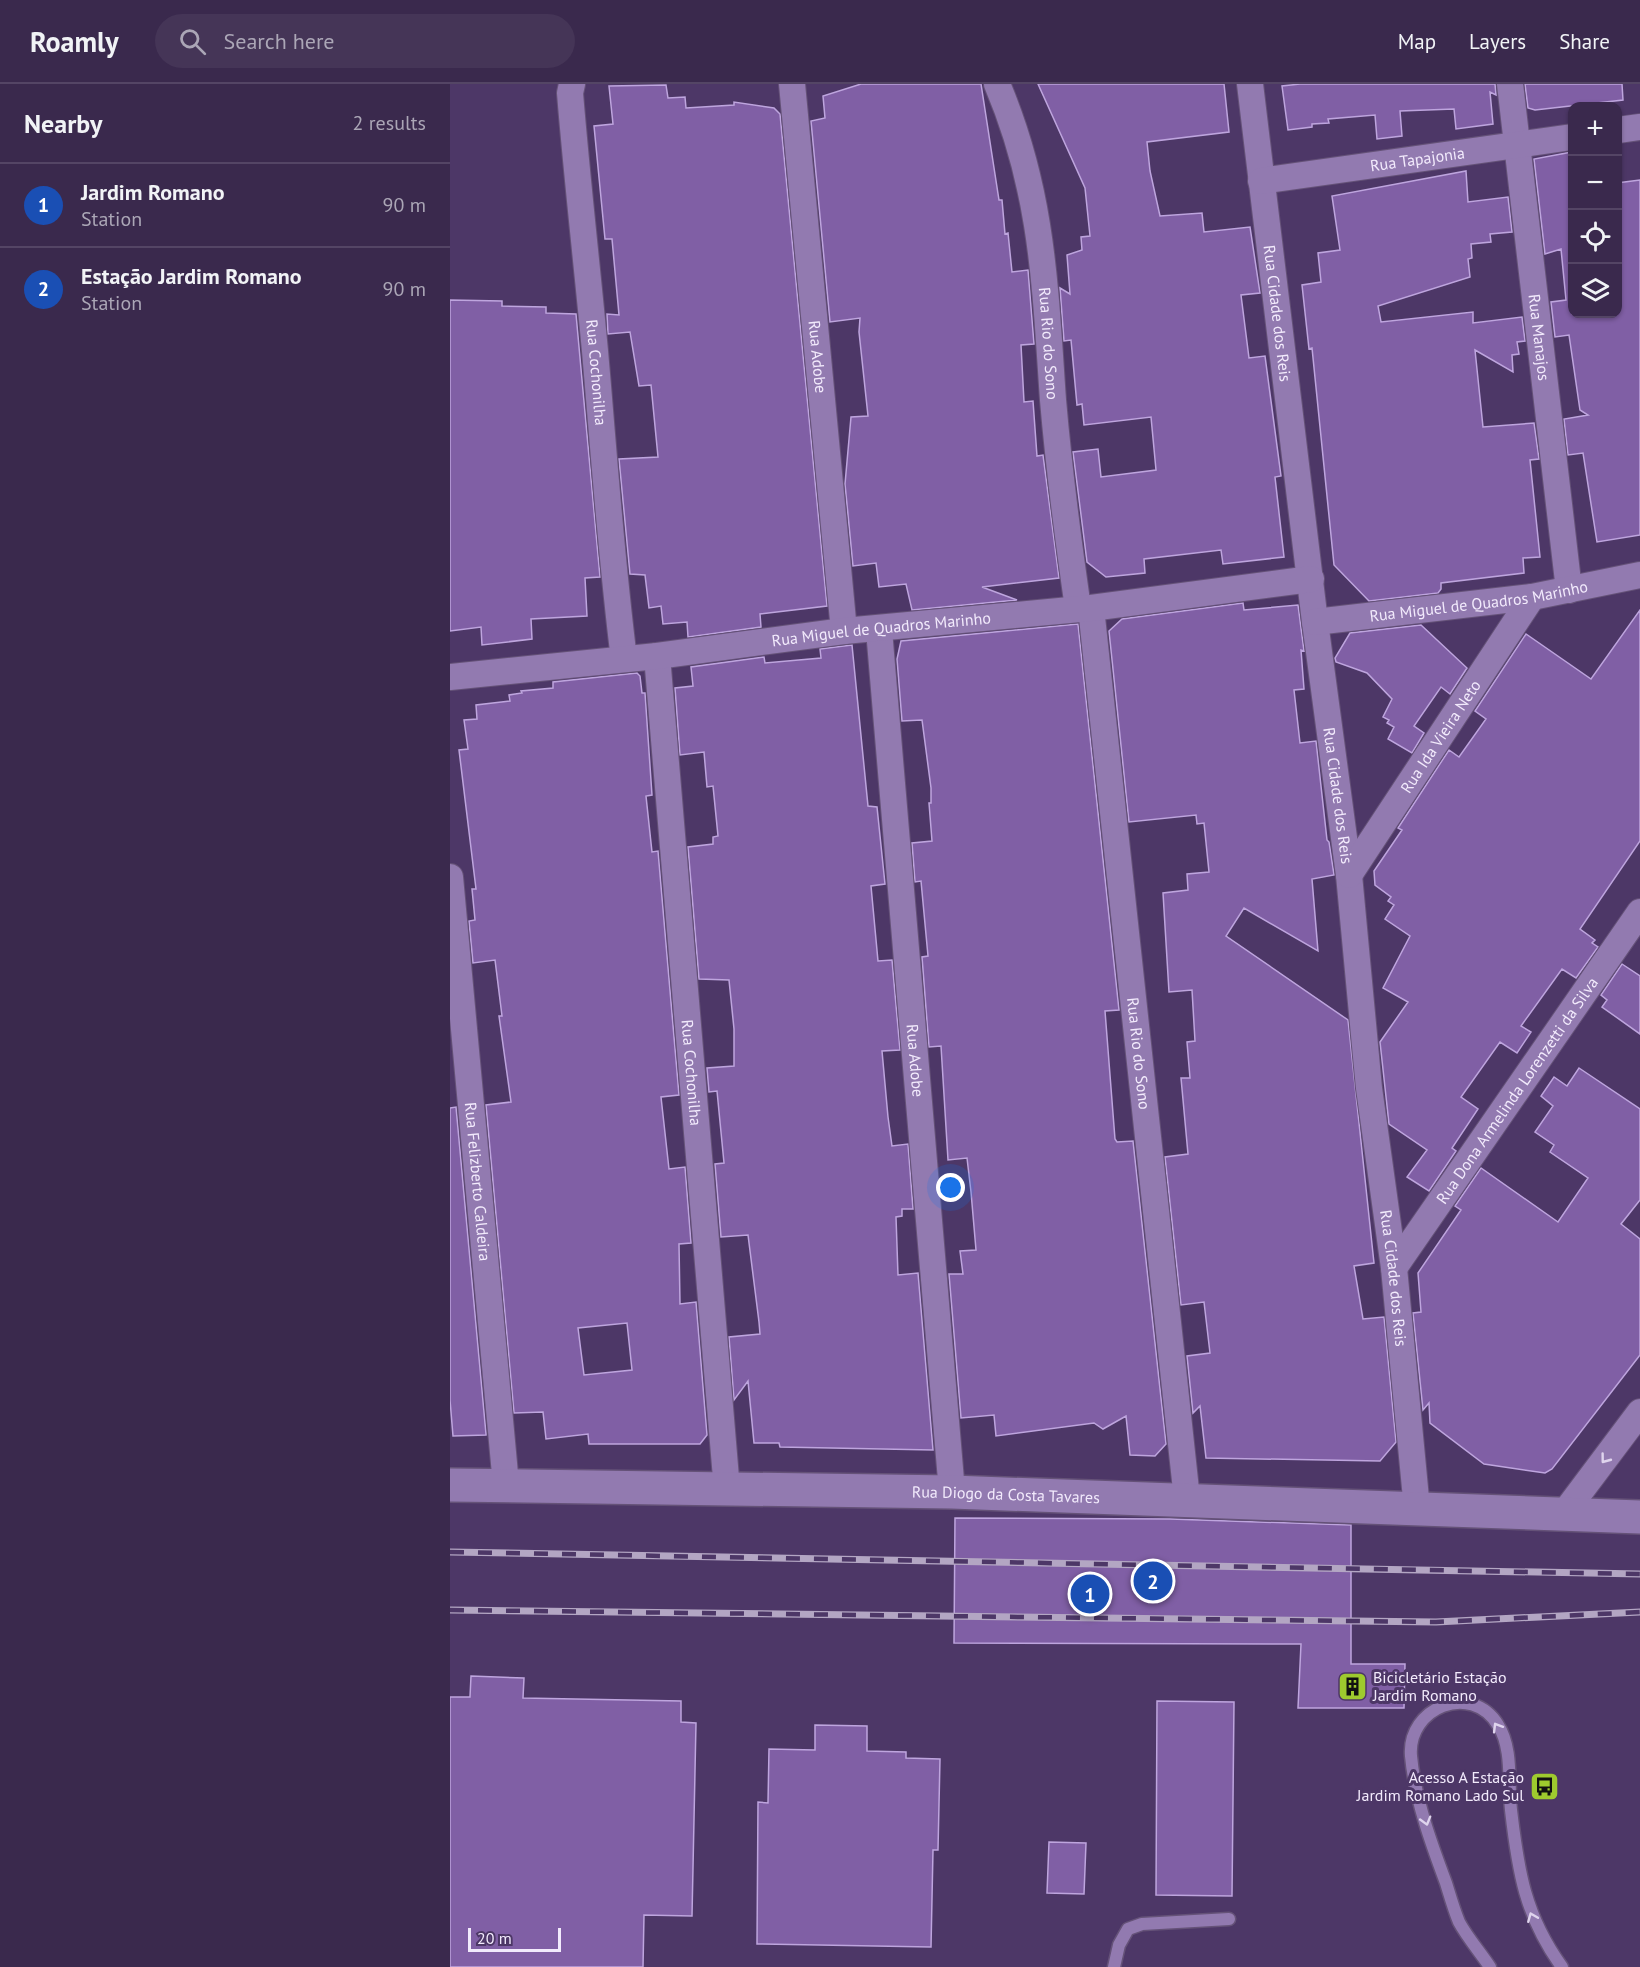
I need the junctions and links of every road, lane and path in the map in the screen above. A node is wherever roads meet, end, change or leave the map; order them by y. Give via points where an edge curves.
1 (572, 84) edge
2 (792, 84) edge
3 (997, 84) edge
4 (1250, 84) edge
5 (1510, 84) edge
6 (1640, 127) edge
7 (1622, 129) edge
8 (1568, 138) edge
9 (1516, 146) junction
10 (1261, 181) junction
11 (1640, 575) edge
12 (1311, 579) junction
13 (1569, 590) junction
14 (1532, 597) junction
15 (1084, 608) junction
16 (1315, 622) junction
17 (879, 630) junction
18 (844, 631) junction
19 (657, 656) junction
20 (624, 659) junction
21 (450, 677) edge
22 (1349, 875) junction
23 (450, 877) edge
24 (1640, 912) edge
25 (1394, 1268) junction
26 (1640, 1412) edge
27 (450, 1485) edge
28 (506, 1485) junction
29 (727, 1490) junction
30 (952, 1492) junction
31 (1187, 1499) junction
32 (1417, 1509) junction
33 (1562, 1516) junction
34 (1640, 1517) edge
35 (1228, 1919) dead end
36 (1114, 1967) edge
37 (1490, 1967) edge
38 (1562, 1967) edge

1 - 20 street, Rua Cochonilha via 578,197
2 - 18 street, Rua Adobe
3 - 15 street, Rua Rio do Sono via 1020,142 1034,200 1048,297 1053,400
4 - 10 street, Rua Cidade dos Reis
5 - 9 street, Rua Manajos
6 - 7 street
8 - 9 street, Rua Tapajonia
9 - 10 street, Rua Tapajonia
9 - 13 street, Rua Manajos
10 - 12 street, Rua Cidade dos Reis
11 - 13 street, Rua Miguel de Quadros Marinho
12 - 15 street, Rua Miguel de Quadros Marinho
12 - 16 street, Rua Cidade dos Reis
13 - 14 street, Rua Miguel de Quadros Marinho
14 - 16 street, Rua Miguel de Quadros Marinho
14 - 22 street, Rua Ida Vieira Neto
15 - 17 street, Rua Miguel de Quadros Marinho
15 - 31 street, Rua Rio do Sono
16 - 22 street, Rua Cidade dos Reis
17 - 18 street, Rua Miguel de Quadros Marinho
17 - 30 street, Rua Adobe
18 - 19 street, Rua Miguel de Quadros Marinho
19 - 20 street, Rua Miguel de Quadros Marinho
19 - 29 street, Rua Cochonilha
20 - 21 street, Rua Miguel de Quadros Marinho
22 - 25 street, Rua Cidade dos Reis via 1369,1088
23 - 28 street, Rua Felizberto Caldeira
24 - 25 street, Rua Dona Armelinda Lorenzetti da Silva
25 - 32 street, Rua Cidade dos Reis
26 -> 33 street
27 - 28 street, Rua Diogo da Costa Tavares
28 - 29 street, Rua Diogo da Costa Tavares
29 - 30 street, Rua Diogo da Costa Tavares
30 - 31 street, Rua Diogo da Costa Tavares
31 - 32 street, Rua Diogo da Costa Tavares
32 - 33 street, Rua Diogo da Costa Tavares
33 - 34 street, Rua Diogo da Costa Tavares
35 - 36 lane via 1142,1924 1128,1929
38 -> 37 lane via 1544,1942 1525,1896 1511,1810 1507,1750 1498,1724 1480,1708 1460,1701 1440,1706 1419,1724 1411,1753 1417,1791 1460,1922

